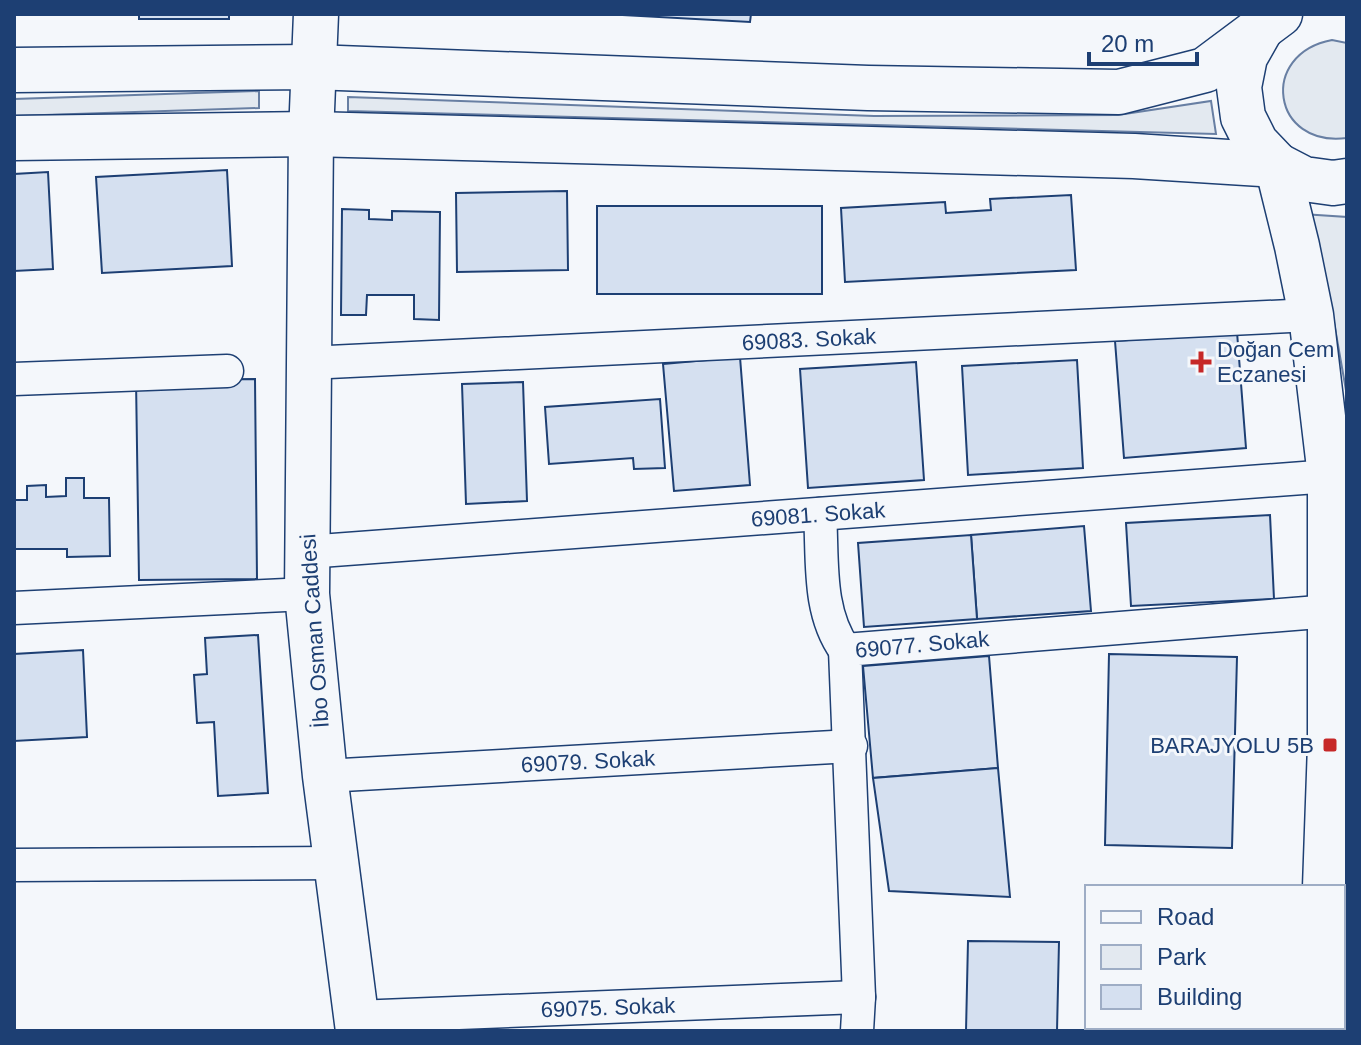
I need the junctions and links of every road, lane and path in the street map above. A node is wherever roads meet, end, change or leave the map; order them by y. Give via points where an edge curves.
1 (316, 14) edge
2 (1270, 20) edge
3 (313, 67) junction
4 (14, 70) edge
5 (311, 134) junction
6 (14, 138) edge
7 (1277, 165) junction
8 (1347, 181) edge
9 (1311, 315) junction
10 (308, 363) junction
11 (227, 371) dead end
12 (14, 379) edge
13 (1330, 476) junction
14 (820, 514) junction
15 (307, 573) junction
16 (14, 608) edge
17 (1331, 611) junction
18 (845, 650) junction
19 (851, 746) junction
20 (325, 776) junction
21 (337, 863) junction
22 (14, 865) edge
23 (1325, 885) edge
24 (859, 997) junction
25 (357, 1024) edge
26 (857, 1031) edge

1 - 3 main road, İbo Osman Caddesi
2 - 3 main road via 1205,70 1119,92
2 - 7 main road via 1245,57 1239,87 1243,117 1256,143
3 - 4 main road
3 - 5 main road, İbo Osman Caddesi
5 - 6 main road
5 - 7 main road via 1134,156
5 - 10 main road, İbo Osman Caddesi
7 - 8 main road via 1304,179
7 - 9 main road
9 - 10 street, 69083. Sokak
9 - 13 main road
10 - 15 main road, İbo Osman Caddesi
11 - 12 street
13 - 14 street, 69081. Sokak
13 - 17 main road
14 - 15 street, 69081. Sokak
14 - 18 street via 826,609
15 - 16 street, 69081. Sokak
15 - 20 main road, İbo Osman Caddesi
17 - 18 street, 69077. Sokak
17 - 23 main road
18 - 19 street, 69077. Sokak
19 - 20 street, 69079. Sokak
19 - 24 street, 69077. Sokak
20 - 21 main road, İbo Osman Caddesi
21 - 22 street
21 - 25 main road, İbo Osman Caddesi
24 - 25 street, 69075. Sokak
24 - 26 street, 69077. Sokak

